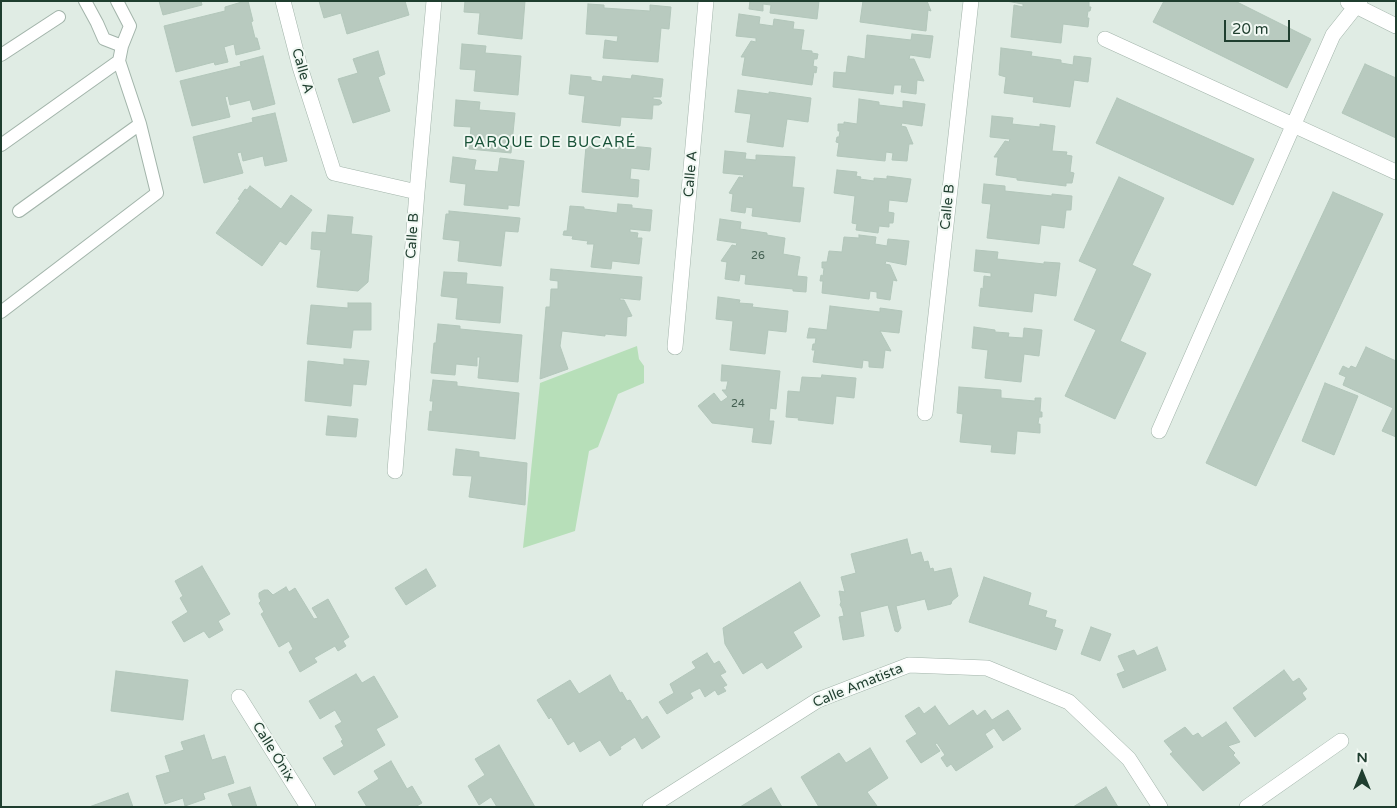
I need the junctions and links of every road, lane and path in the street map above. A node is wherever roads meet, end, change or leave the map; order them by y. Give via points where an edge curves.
1 (84, 1) edge
2 (117, 1) edge
3 (283, 1) edge
4 (434, 1) edge
5 (706, 1) edge
6 (971, 1) edge
7 (1354, 3) edge
8 (59, 17) dead end
9 (1396, 26) edge
10 (1104, 39) dead end
11 (122, 46) junction
12 (1, 55) edge
13 (120, 61) junction
14 (140, 124) junction
15 (1294, 125) junction
16 (1, 145) edge
17 (1396, 172) edge
18 (417, 192) junction
19 (18, 211) dead end
20 (1, 312) edge
21 (675, 347) dead end
22 (925, 413) dead end
23 (1159, 431) dead end
24 (395, 471) dead end
25 (239, 697) dead end
26 (1341, 741) dead end
27 (308, 807) edge
28 (650, 807) edge
29 (1160, 807) edge
30 (1247, 807) edge

1 - 11 lane via 104,39
2 - 11 lane via 130,26
3 - 18 street, Calle A via 334,173
4 - 18 street, Calle B
5 - 21 street, Calle A
6 - 22 street, Calle B
7 - 9 street
7 - 15 street via 1333,35
8 - 12 lane
10 - 15 street
11 - 13 lane
13 - 14 lane
13 - 16 lane
14 - 19 lane
14 - 20 lane via 157,193
15 - 17 street
15 - 23 street
18 - 24 street, Calle B
25 - 27 street, Calle Ónix
26 - 30 street
28 - 29 street, Calle Amatista via 818,700 909,665 987,668 1069,702 1129,759

